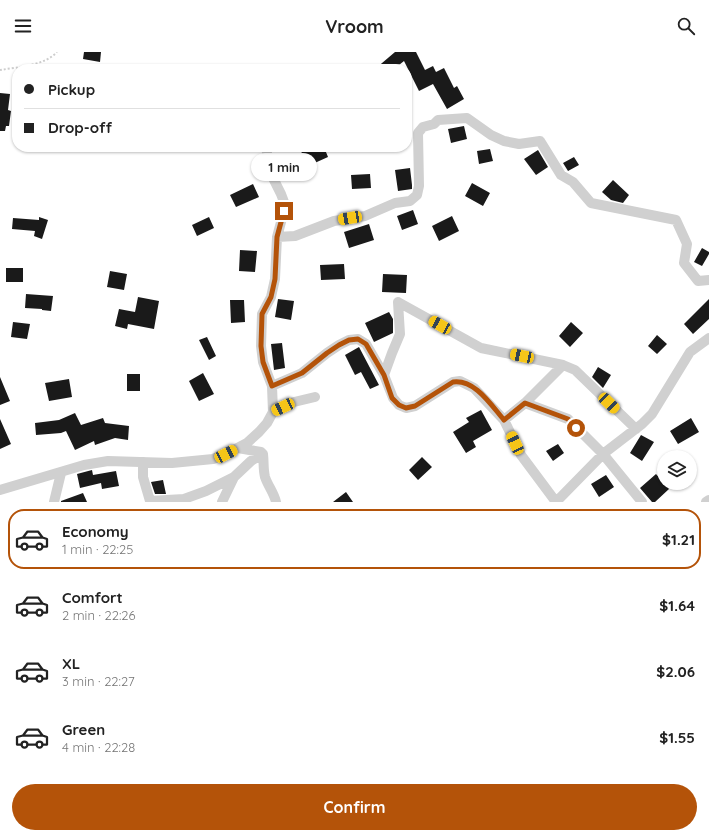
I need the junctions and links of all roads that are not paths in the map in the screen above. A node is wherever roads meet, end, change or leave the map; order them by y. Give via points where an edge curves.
1 (266, 152) edge
2 (277, 237) junction
3 (709, 280) edge
4 (709, 338) edge
5 (563, 364) junction
6 (384, 375) junction
7 (272, 386) junction
8 (315, 397) dead end
9 (525, 403) junction
10 (273, 412) junction
11 (504, 420) junction
12 (636, 429) junction
13 (238, 448) junction
14 (262, 454) junction
15 (603, 454) junction
16 (143, 462) junction
17 (62, 473) junction
18 (234, 477) junction
19 (0, 490) edge
20 (709, 500) edge
21 (185, 501) edge
22 (54, 502) edge
23 (150, 502) edge
24 (222, 502) edge
25 (276, 502) edge
26 (556, 502) edge
27 (642, 502) edge
28 (706, 502) edge

1 - 2 street via 268,170 284,202
2 - 3 street via 295,236 334,221 365,216 395,203 410,201 417,195 419,186 418,133 423,127 438,120 467,118 504,142 519,144 540,141 561,175 573,182 591,203 676,220 687,244 684,263 698,281
2 - 7 street via 275,279 271,297 262,314 260,333 263,362
4 - 12 street via 690,352 652,414
5 - 6 street via 481,348 398,302 400,334
5 - 9 street
5 - 12 street via 575,370
6 - 7 street via 366,344 358,339 339,345 302,373
6 - 11 street via 392,398 406,408 415,406 453,382 460,381 474,388
7 - 10 street
8 - 10 street via 294,402
9 - 11 street
9 - 15 street via 568,419
10 - 13 street via 259,432
11 - 26 street via 521,455
12 - 15 street
13 - 14 street
13 - 16 street via 213,459 172,463
14 - 18 street
14 - 25 street via 263,470
15 - 26 street
15 - 27 street
16 - 17 street via 108,461 84,465
16 - 23 street via 143,477
17 - 19 street
17 - 22 street
18 - 21 street
18 - 24 street
20 - 28 street
21 - 23 street

